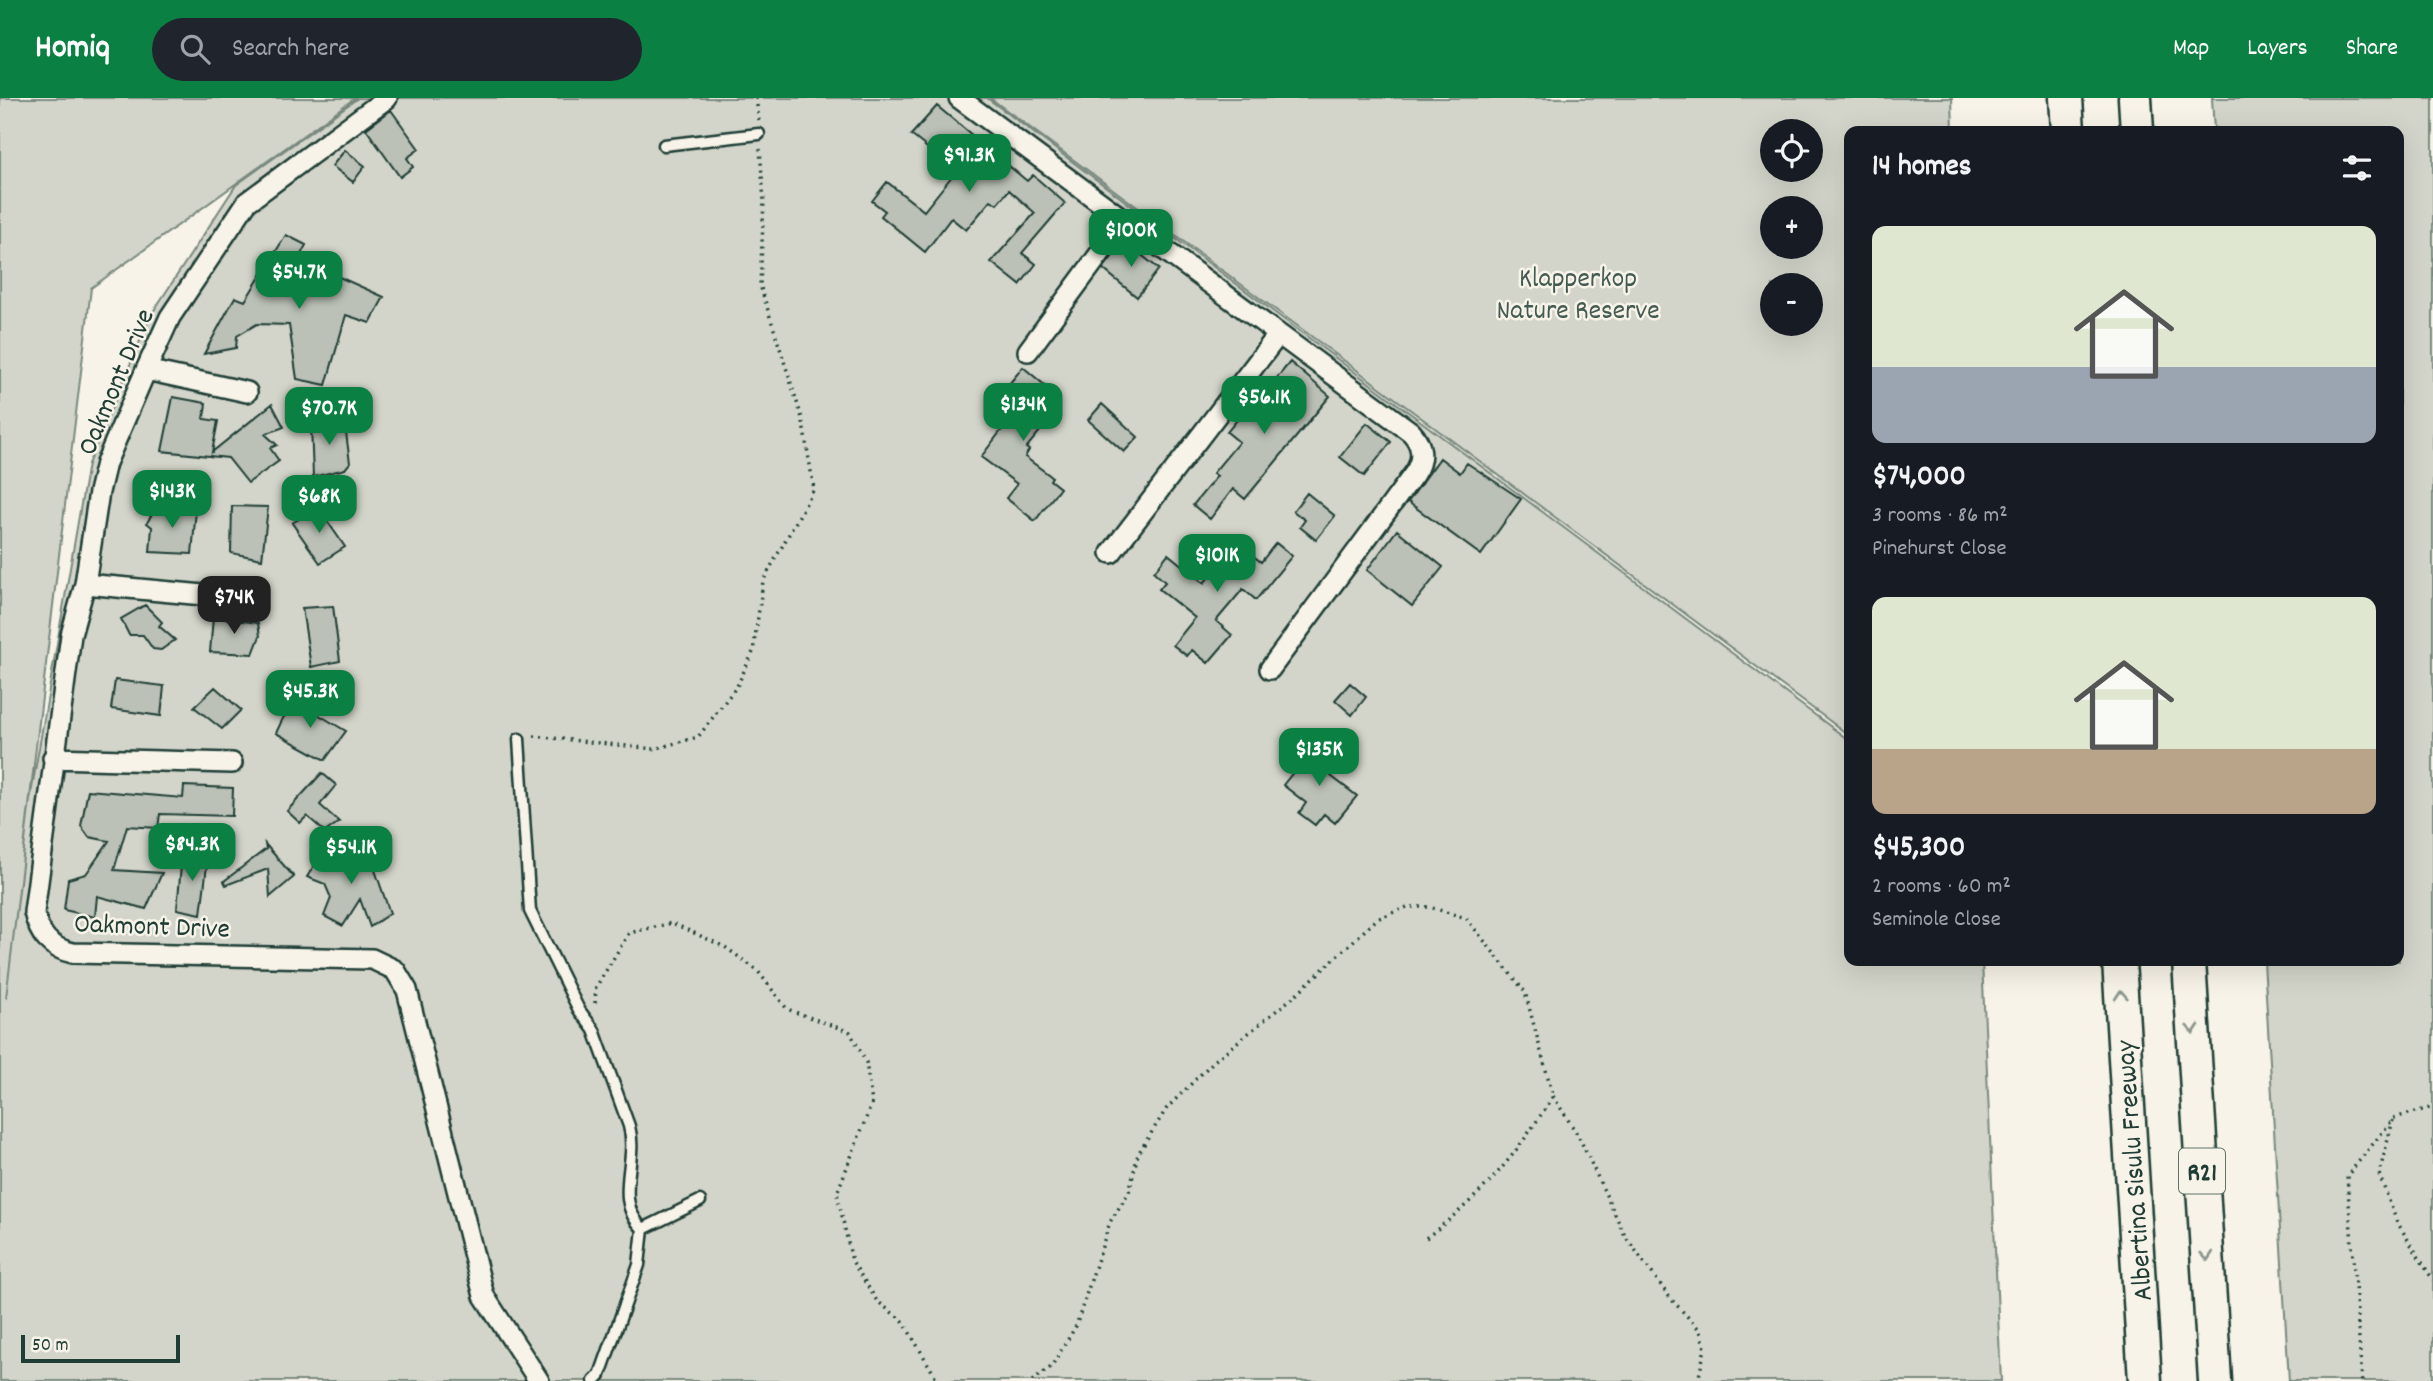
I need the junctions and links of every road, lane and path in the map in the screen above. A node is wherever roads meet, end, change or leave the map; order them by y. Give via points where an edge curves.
1 (387, 98) edge
2 (756, 98) edge
3 (959, 98) edge
4 (2066, 98) edge
5 (2134, 98) edge
6 (2068, 126) edge
7 (2137, 126) edge
8 (759, 134) junction
9 (664, 145) dead end
10 (1124, 221) junction
11 (1278, 335) junction
12 (1028, 351) dead end
13 (146, 370) junction
14 (247, 392) dead end
15 (1111, 553) dead end
16 (85, 584) junction
17 (225, 597) dead end
18 (1270, 668) dead end
19 (519, 739) joint
20 (53, 758) junction
21 (232, 762) dead end
22 (2119, 966) edge
23 (2189, 966) edge
24 (594, 1030) junction
25 (1553, 1096) junction
26 (2433, 1107) edge
27 (2394, 1118) junction
28 (700, 1201) dead end
29 (643, 1229) junction
30 (1422, 1241) dead end
31 (2433, 1280) edge
32 (539, 1381) edge
33 (594, 1381) edge
34 (938, 1381) edge
35 (1032, 1381) edge
36 (1698, 1381) edge
37 (2145, 1381) edge
38 (2215, 1381) edge
39 (2362, 1381) edge

1 - 13 street, Oakmont Drive via 247,202 170,317
2 - 8 path
3 - 10 street
4 - 6 highway
5 - 7 highway
8 - 9 lane
8 - 19 path via 764,201 760,285 802,418 814,489 763,580 753,653 737,686 698,737 654,748 541,734
10 - 11 street
10 - 12 street
11 - 15 street
11 - 18 street via 1411,432 1421,457 1414,474
13 - 14 street
13 - 16 street, Oakmont Drive via 106,463
16 - 17 street
16 - 20 street, Oakmont Drive via 71,635
19 - 24 lane via 530,911 579,1010
20 - 21 street
20 - 32 street, Oakmont Drive via 34,912 38,928 56,947 72,953 372,959 390,966 402,978 484,1296
37 -> 22 highway, Albertina Sisulu Freeway
23 -> 38 highway, R21
24 - 29 lane via 633,1140 626,1195 635,1222
24 - 34 path via 596,987 629,933 673,923 725,947 757,970 787,1009 850,1032 866,1062 872,1103 837,1193 852,1261 877,1301 903,1321
25 - 30 path via 1489,1186
25 - 35 path via 1525,992 1466,919 1429,907 1407,907 1377,919 1167,1108 1138,1154 1129,1192 1110,1222 1076,1326 1051,1367
25 - 36 path via 1579,1136 1625,1236 1700,1331 1705,1348
26 - 27 path
27 - 31 path via 2379,1174 2398,1222
27 - 39 path via 2347,1176
28 - 29 lane
29 - 33 lane via 639,1265

